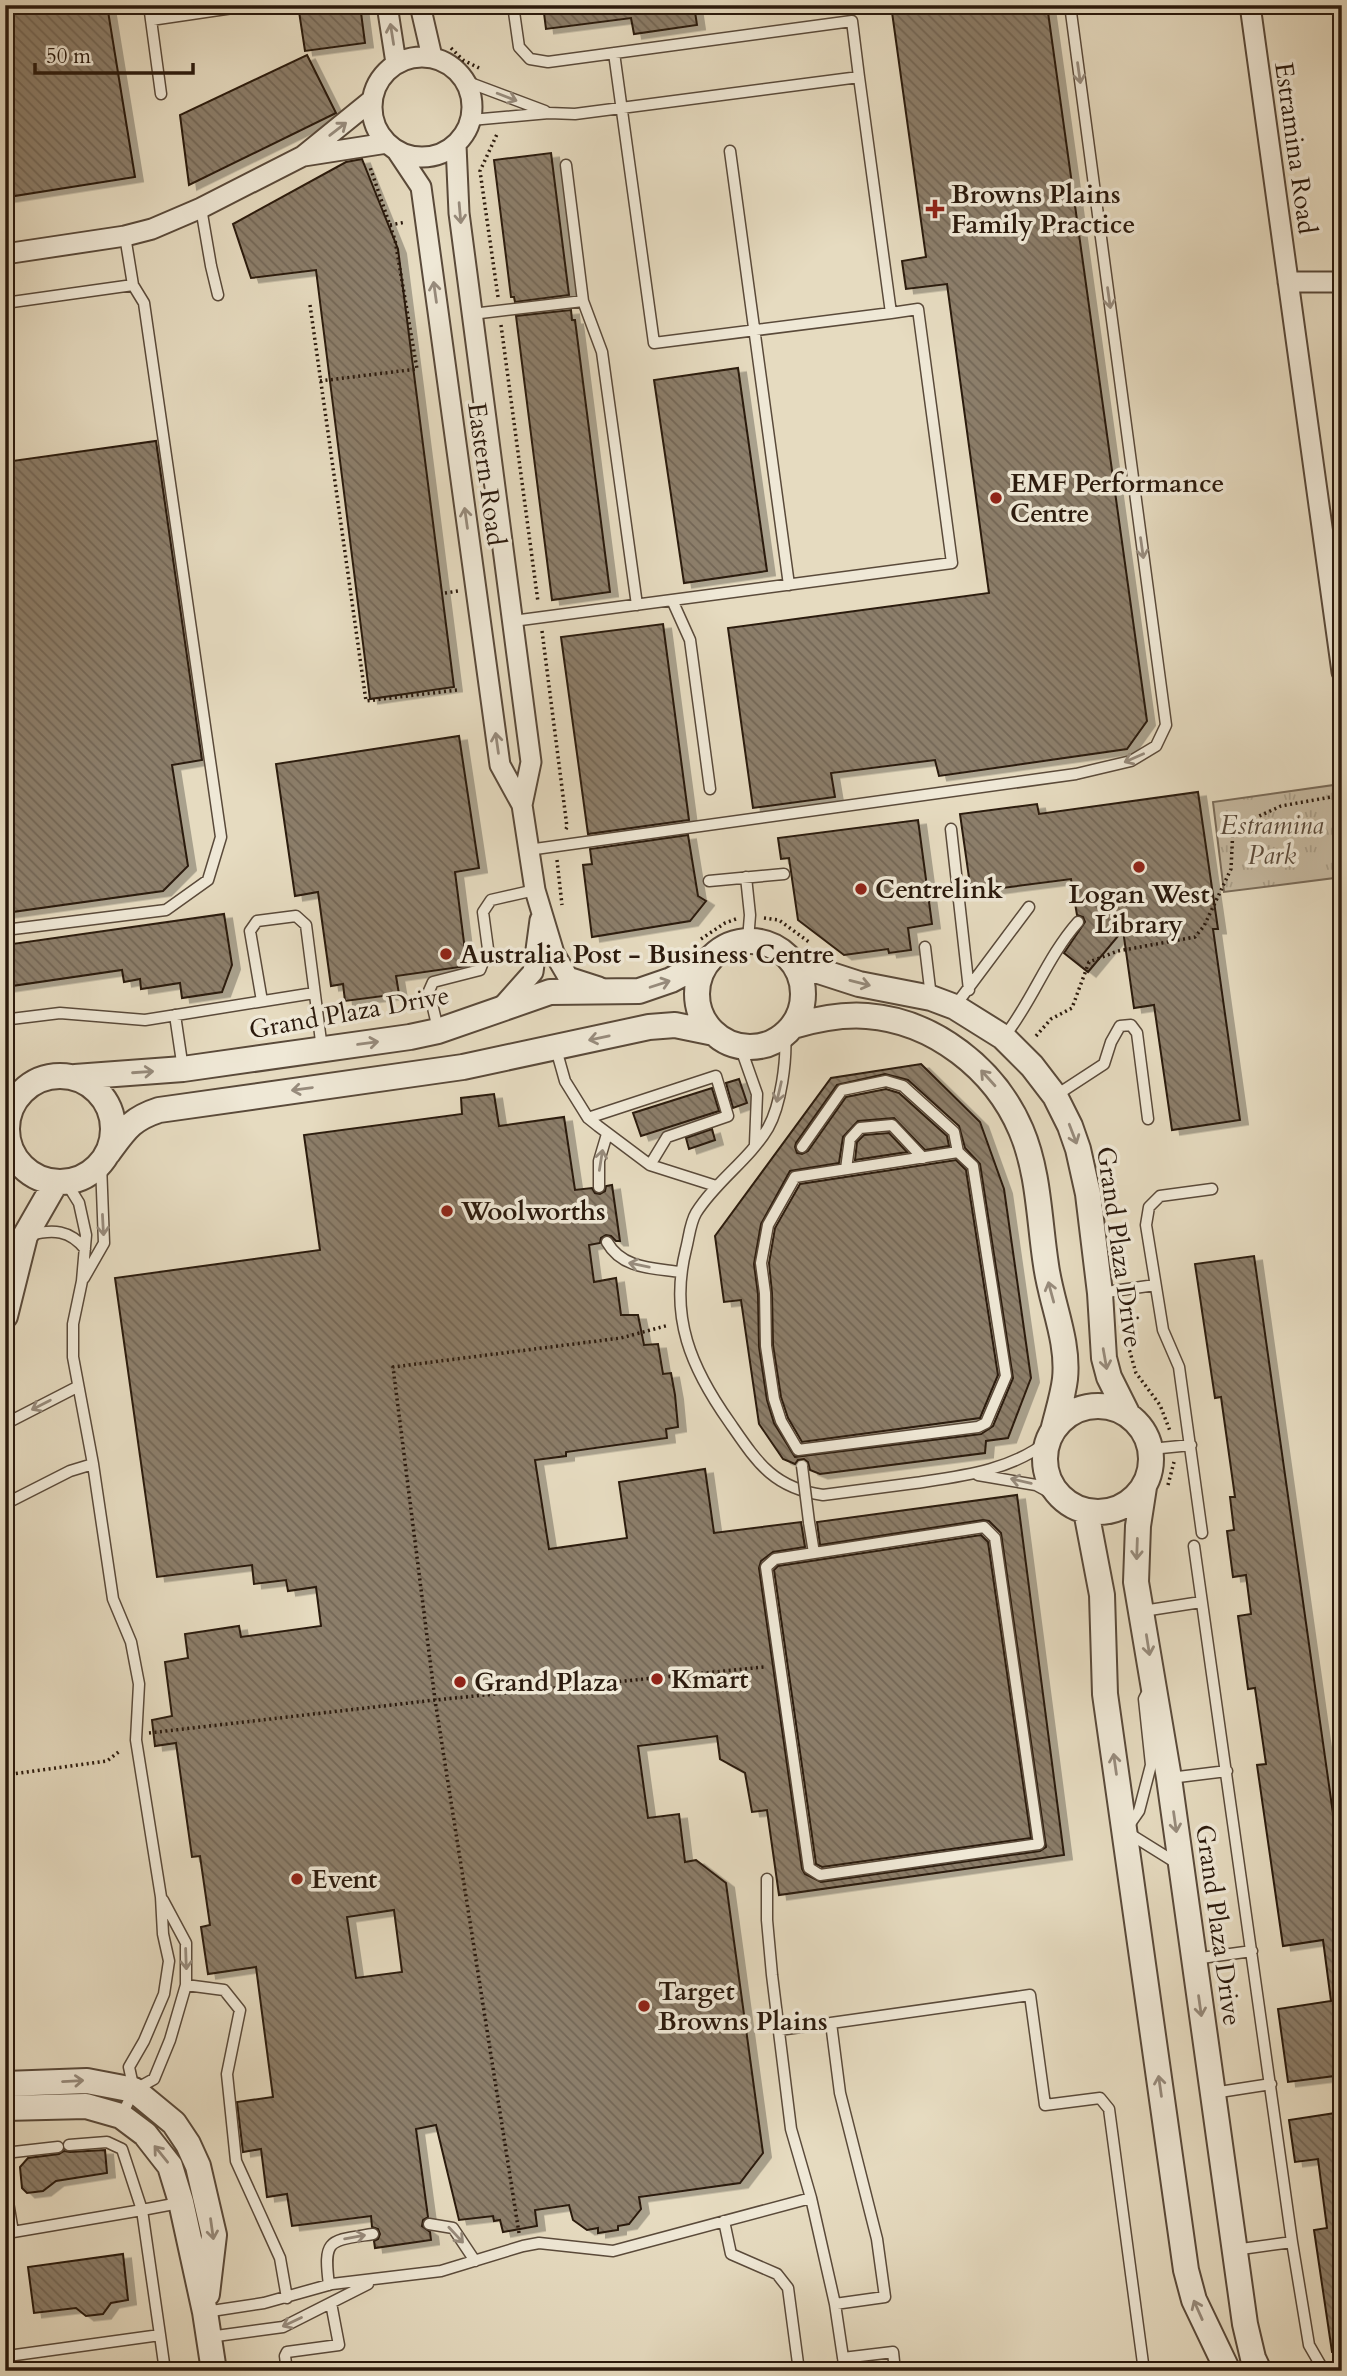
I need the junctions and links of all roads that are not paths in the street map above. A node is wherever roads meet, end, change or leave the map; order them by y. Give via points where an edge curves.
1 (149, 5) edge
2 (253, 5) edge
3 (387, 5) edge
4 (420, 5) edge
5 (513, 5) edge
6 (1070, 5) edge
7 (1250, 5) edge
8 (151, 20) junction
9 (614, 53) junction
10 (432, 57) junction
11 (396, 64) junction
12 (859, 77) junction
13 (465, 81) junction
14 (161, 94) dead end
15 (372, 100) junction
16 (622, 108) junction
17 (549, 113) junction
18 (471, 120) junction
19 (456, 145) junction
20 (392, 148) junction
21 (730, 151) dead end
22 (303, 156) junction
23 (566, 165) dead end
24 (201, 208) junction
25 (125, 236) junction
26 (5, 254) edge
27 (1288, 282) junction
28 (1342, 282) edge
29 (133, 285) junction
30 (218, 295) dead end
31 (583, 301) junction
32 (5, 303) edge
33 (891, 313) junction
34 (472, 314) junction
35 (754, 330) junction
36 (789, 585) junction
37 (672, 600) junction
38 (637, 605) junction
39 (513, 621) junction
40 (1342, 672) edge
41 (710, 789) dead end
42 (522, 805) junction
43 (951, 829) dead end
44 (528, 850) junction
45 (784, 874) dead end
46 (746, 877) junction
47 (709, 881) dead end
48 (535, 890) junction
49 (1030, 907) dead end
50 (541, 912) junction
51 (1078, 922) dead end
52 (749, 928) junction
53 (5, 930) edge
54 (925, 947) dead end
55 (699, 953) junction
56 (794, 963) junction
57 (613, 991) junction
58 (314, 993) junction
59 (931, 998) junction
60 (962, 998) junction
61 (262, 1001) junction
62 (501, 1008) junction
63 (175, 1015) junction
64 (5, 1024) edge
65 (1010, 1029) junction
66 (789, 1030) junction
67 (438, 1031) junction
68 (714, 1033) junction
69 (740, 1046) junction
70 (556, 1048) junction
71 (322, 1049) junction
72 (183, 1069) junction
73 (75, 1077) junction
74 (31, 1084) junction
75 (5, 1091) edge
76 (1055, 1096) junction
77 (588, 1118) junction
78 (1148, 1119) dead end
79 (607, 1134) junction
80 (9, 1142) edge
81 (755, 1144) junction
82 (802, 1147) dead end
83 (958, 1152) junction
84 (104, 1158) junction
85 (923, 1158) junction
86 (650, 1165) junction
87 (846, 1169) junction
88 (5, 1177) edge
89 (61, 1182) junction
90 (716, 1186) junction
91 (599, 1187) dead end
92 (1212, 1189) dead end
93 (25, 1236) junction
94 (607, 1242) dead end
95 (85, 1249) junction
96 (680, 1272) junction
97 (82, 1281) junction
98 (1155, 1285) junction
99 (1100, 1293) junction
100 (5, 1316) edge
101 (77, 1387) junction
102 (1128, 1415) junction
103 (5, 1424) edge
104 (1050, 1436) junction
105 (1191, 1445) junction
106 (1151, 1449) junction
107 (797, 1450) junction
108 (93, 1464) junction
109 (974, 1475) junction
110 (1154, 1491) junction
111 (1064, 1500) junction
112 (5, 1504) edge
113 (1086, 1511) junction
114 (1202, 1533) dead end
115 (1194, 1546) dead end
116 (814, 1553) junction
117 (1201, 1602) junction
118 (1143, 1611) junction
119 (1153, 1679) junction
120 (1227, 1771) junction
121 (1169, 1778) junction
122 (1125, 1831) junction
123 (1181, 1866) junction
124 (768, 1879) dead end
125 (161, 1897) junction
126 (1252, 1951) junction
127 (1194, 1959) junction
128 (186, 1985) junction
129 (831, 2023) junction
130 (779, 2030) junction
131 (5, 2084) edge
132 (1271, 2084) junction
133 (134, 2090) junction
134 (1212, 2093) junction
135 (50, 2108) junction
136 (5, 2109) edge
137 (121, 2116) junction
138 (5, 2125) edge
139 (69, 2145) dead end
140 (58, 2147) dead end
141 (5, 2152) edge
142 (6, 2196) edge
143 (811, 2198) junction
144 (181, 2202) junction
145 (142, 2210) junction
146 (724, 2221) junction
147 (429, 2224) dead end
148 (373, 2234) dead end
149 (1293, 2242) junction
150 (1234, 2250) junction
151 (475, 2260) junction
152 (375, 2280) junction
153 (329, 2285) junction
154 (287, 2298) junction
155 (331, 2303) junction
156 (835, 2304) junction
157 (205, 2312) junction
158 (5, 2334) edge
159 (160, 2336) junction
160 (209, 2337) junction
161 (8, 2356) junction
162 (843, 2358) junction
163 (10, 2371) edge
164 (164, 2371) edge
165 (214, 2371) edge
166 (287, 2371) edge
167 (799, 2371) edge
168 (845, 2371) edge
169 (895, 2371) edge
170 (1144, 2371) edge
171 (1228, 2371) edge
172 (1259, 2371) edge
173 (1324, 2371) edge

1 - 8 lane
2 - 8 lane
11 -> 3 street
4 - 10 street
5 - 9 lane via 519,47 530,59 548,62
6 -> 44 lane via 1166,726 1156,746 1131,761 1076,774
7 - 27 street, Estramina Road
8 - 14 lane
9 - 12 lane via 852,21
9 - 16 lane
10 - 11 street via 407,58
10 - 13 street via 445,62
11 - 15 street via 376,86
12 - 16 lane
12 - 33 lane
13 -> 17 lane
13 - 18 street via 471,93
15 - 20 street via 379,133
22 -> 15 street
16 - 17 lane
16 - 35 lane via 654,343
17 - 18 lane
18 - 19 street
19 - 20 street via 426,158
19 -> 34 street, Eastern Road
20 - 22 street
42 -> 20 street, Eastern Road via 500,765 421,187
21 - 35 lane
22 - 24 street
23 - 31 lane
24 - 25 street
24 - 30 lane
25 - 26 street
25 - 29 lane
27 - 28 street
27 - 40 street, Estramina Road
29 - 32 lane
29 - 53 lane via 144,303 221,837 208,880 166,910
31 - 34 lane
31 - 38 lane via 602,352
33 - 35 lane
33 - 36 lane via 918,310 952,563
34 - 39 street, Eastern Road
35 - 36 lane
36 - 37 lane
37 - 38 lane
37 - 41 lane via 690,640
38 - 39 lane
39 - 42 street, Eastern Road via 531,762
42 - 44 street, Eastern Road
43 - 60 lane
44 - 48 street, Eastern Road
45 - 46 lane
46 - 47 lane
46 - 52 lane
48 - 50 street, Eastern Road
48 - 67 lane via 491,900 483,912 488,949 480,971 433,982 429,991
49 - 60 lane
50 - 57 street, Eastern Road via 554,953 568,977
50 - 62 street, Eastern Road via 533,972
51 - 65 lane
52 - 55 street via 718,950
52 - 56 street
54 - 59 lane
57 -> 55 street, Grand Plaza Drive via 639,991 671,981
55 - 68 street via 698,1006
56 -> 59 street, Grand Plaza Drive via 859,984
56 - 66 street via 804,994 801,1011
57 - 62 street, Grand Plaza Drive via 550,992
58 - 61 lane
58 - 61 lane via 306,925 296,916 257,921 250,931
58 - 71 lane
59 - 60 street, Grand Plaza Drive
60 - 65 street, Grand Plaza Drive
61 - 63 lane
62 - 67 street, Grand Plaza Drive
63 - 64 lane via 145,1020 60,1013 11,1019
63 - 72 lane
65 - 76 street, Grand Plaza Drive
66 - 69 street via 772,1043
66 -> 81 lane via 776,1107 769,1127
104 -> 66 street via 1065,1380 1060,1324 1046,1269 1033,1168 1021,1130 1001,1093 971,1060 943,1040 908,1025 846,1015
71 -> 67 street, Grand Plaza Drive
68 - 69 street
68 -> 70 street via 663,1025
69 - 81 lane via 757,1094
70 - 77 lane via 565,1081
70 -> 84 street via 463,1067 159,1110 129,1124
71 - 72 street, Grand Plaza Drive
73 -> 72 street, Grand Plaza Drive
73 - 74 street via 45,1077
73 - 84 street via 89,1083 109,1107 113,1138
74 - 75 lane
74 - 80 street via 12,1107
76 - 78 lane via 1104,1064 1121,1026 1131,1025 1138,1033
76 -> 99 street, Grand Plaza Drive via 1078,1149
77 - 79 lane
77 - 86 lane via 716,1076 728,1116 667,1137
79 - 86 lane
91 -> 79 lane via 599,1161
80 - 88 street
80 - 89 street via 30,1173
81 - 90 lane
82 - 83 lane via 842,1090 886,1081 902,1086 954,1132
83 - 85 lane
83 - 107 lane via 973,1166 1006,1376 986,1423
84 - 89 street via 91,1173
84 -> 97 lane via 104,1243
85 - 87 lane
85 - 87 lane via 892,1125 860,1128 850,1139
86 - 90 lane
87 - 107 lane via 795,1177 768,1225 761,1263 774,1399
89 - 93 street
89 - 95 lane via 79,1203
90 - 96 lane via 695,1216
92 - 98 lane via 1160,1196 1149,1208 1146,1225
93 - 95 lane via 57,1231 76,1237
93 - 100 street
96 -> 94 lane via 629,1264 613,1253
95 - 97 lane
96 - 109 lane via 681,1321 694,1365 751,1453 785,1484 799,1492 823,1495
97 - 101 lane via 73,1324
98 - 99 lane
98 - 105 lane via 1163,1330 1179,1367
99 -> 102 street, Grand Plaza Drive via 1104,1358
101 -> 103 lane
101 - 108 lane
102 - 104 street via 1112,1407 1079,1409 1064,1418
102 - 106 street via 1139,1424
104 - 109 lane via 1035,1451
104 - 111 street via 1046,1473
105 - 106 lane
105 - 114 lane
106 - 110 street
107 - 116 lane, bridge
108 - 112 lane
108 - 125 lane via 113,1599 131,1642 139,1684 136,1740
111 -> 109 lane via 1036,1485
110 - 113 street via 1120,1508
110 -> 118 street, Grand Plaza Drive via 1138,1526 1136,1582
111 - 113 street
122 -> 113 street via 1105,1694 1102,1595
115 - 117 lane
116 - 116 lane via 984,1527 995,1538 1039,1844 820,1875 809,1868 766,1567 775,1559
117 - 118 lane
117 - 120 lane
118 -> 119 street, Grand Plaza Drive
119 - 121 street, Grand Plaza Drive
119 - 122 lane via 1144,1699 1151,1765 1139,1811
120 - 121 lane
120 - 126 lane
121 -> 123 street, Grand Plaza Drive
122 - 123 lane
171 -> 122 street via 1185,2270
123 - 127 street, Grand Plaza Drive
124 - 130 lane via 767,1920
125 -> 128 lane via 186,1943
125 - 133 lane via 169,1961 164,1994 129,2067
126 - 127 lane
126 - 132 lane
127 -> 134 street, Grand Plaza Drive
128 - 133 lane via 154,2079
128 - 154 lane via 224,1990 240,2010 227,2074 236,2161 280,2258
129 - 130 lane
129 - 156 lane via 841,2092 877,2239 885,2297
129 - 170 lane via 1030,1995 1045,2105 1100,2098 1109,2109
130 - 143 lane via 791,2129
131 -> 133 street via 87,2081
132 - 134 lane
132 - 149 lane
133 - 137 lane
133 -> 157 street via 174,2123 198,2166 214,2235
134 - 150 street, Grand Plaza Drive
135 - 136 street
135 - 137 street via 86,2106
135 - 138 street via 34,2120
144 -> 137 street via 170,2166 145,2134
139 - 145 lane via 107,2142 122,2149
140 - 141 lane
142 - 145 lane via 13,2232
143 - 146 lane
143 - 156 lane
144 - 145 lane
144 - 157 street
145 - 159 lane
146 - 151 lane via 613,2250 539,2244
146 - 167 lane via 731,2254 777,2274 788,2288
147 -> 151 lane via 453,2228
153 -> 148 lane via 329,2247 346,2238
149 - 150 lane
149 - 173 lane via 1309,2345
150 - 172 street, Grand Plaza Drive via 1245,2323
151 - 152 lane via 441,2272
152 - 153 lane
152 - 155 lane
153 - 154 lane
154 - 157 lane
155 -> 160 lane via 283,2327
155 - 166 lane via 339,2345 288,2352
156 - 162 lane
157 - 160 street
158 - 161 lane
159 - 161 lane
159 - 164 lane
160 - 165 street
161 - 163 lane
162 - 168 lane
162 - 169 lane via 893,2353

